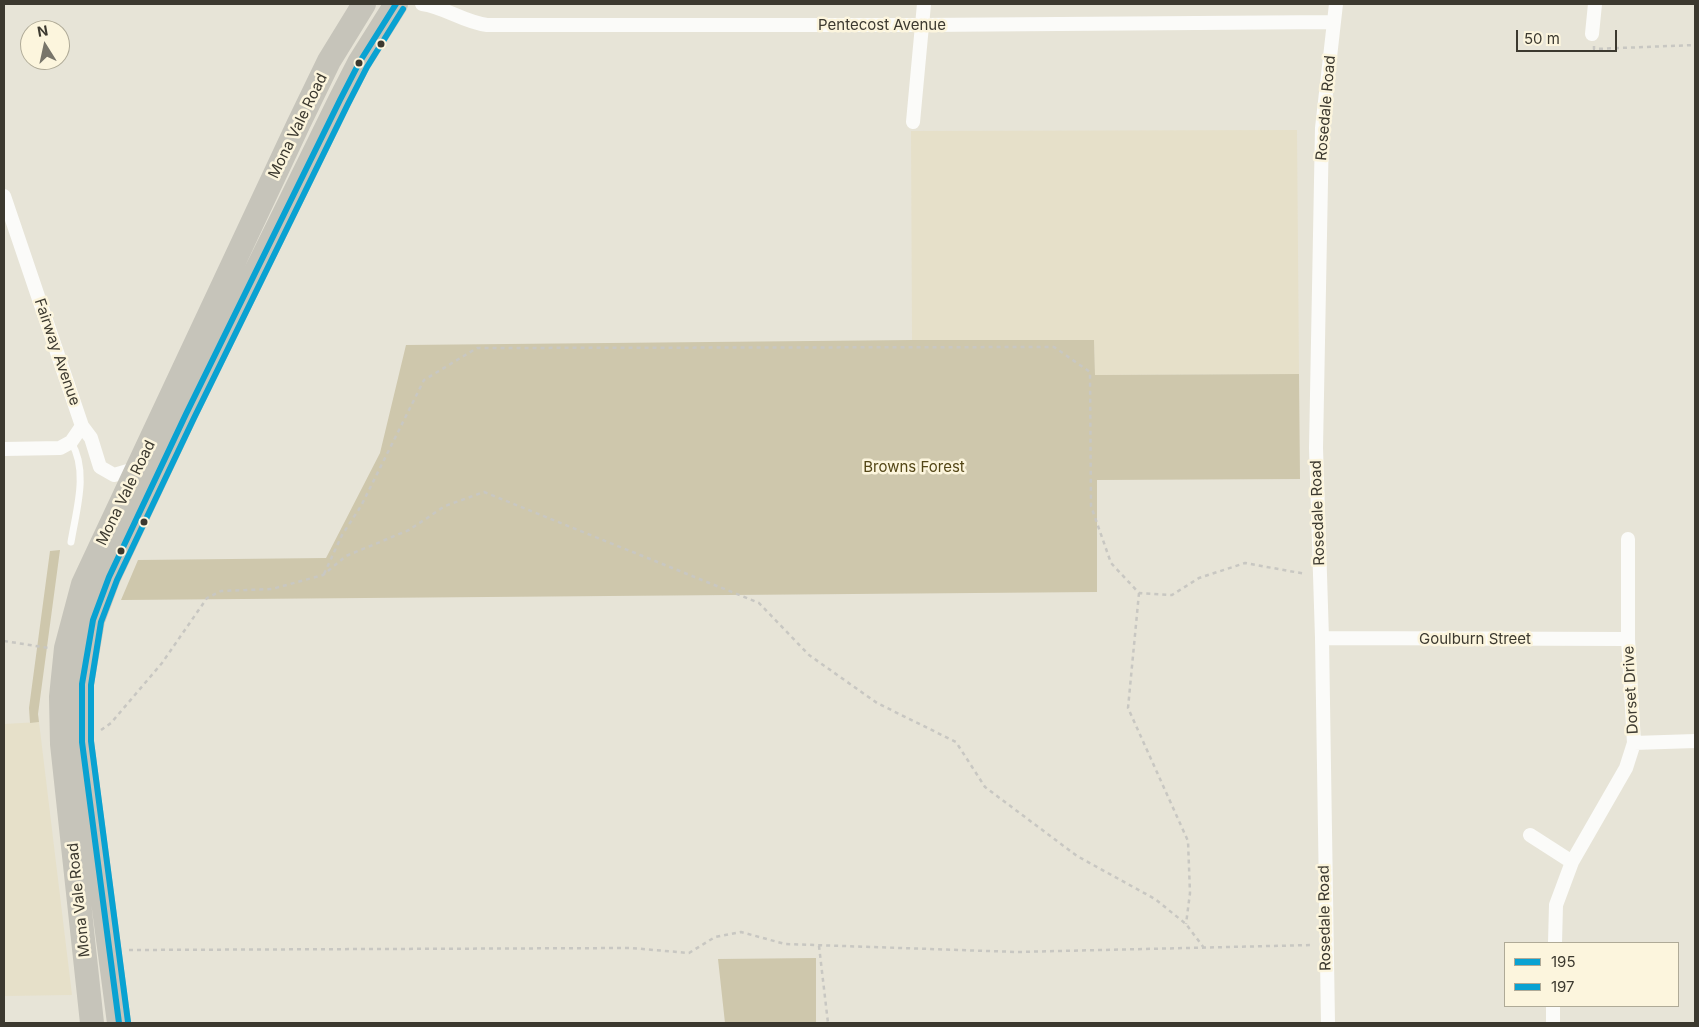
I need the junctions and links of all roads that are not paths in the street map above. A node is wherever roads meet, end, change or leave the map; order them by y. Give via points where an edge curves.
1 (364, 4) edge
2 (430, 4) edge
3 (924, 4) edge
4 (1336, 4) edge
5 (1595, 4) edge
6 (398, 6) edge
7 (1334, 22) junction
8 (922, 26) junction
9 (1592, 34) road end
10 (913, 122) dead end
11 (4, 196) edge
12 (10, 238) edge
13 (82, 426) junction
14 (71, 442) junction
15 (4, 449) edge
16 (139, 468) junction
17 (1628, 539) dead end
18 (70, 542) dead end
19 (1322, 638) junction
20 (1628, 638) junction
21 (1695, 741) edge
22 (1634, 743) junction
23 (1530, 836) dead end
24 (1572, 862) junction
25 (1555, 942) edge
26 (1553, 1007) edge
27 (92, 1023) edge
28 (119, 1023) edge
29 (1328, 1023) edge
30 (1553, 1023) edge

1 - 16 highway, Mona Vale Road via 329,62 298,125
2 - 8 street, Pentecost Avenue via 463,20 487,25
3 - 8 street
4 - 7 street, Rosedale Road
5 - 9 street
6 - 28 highway, Mona Vale Road via 359,63 340,100 186,414 109,577 93,620 82,684 82,742
7 - 8 street, Pentecost Avenue
7 - 19 street, Rosedale Road via 1322,128 1318,232 1316,448
8 - 10 street
11 - 12 street, Fairway Avenue
12 - 13 street, Fairway Avenue
13 - 14 street
13 - 16 street, Fairway Avenue via 91,438 100,467 106,472 121,475
14 - 15 street via 60,448
14 - 18 lane via 78,453 80,484
16 - 27 highway, Mona Vale Road via 83,584 66,648 61,697 62,744
17 - 20 street, Dorset Drive
19 - 20 street, Goulburn Street
19 - 29 street, Rosedale Road
20 - 22 street, Dorset Drive
21 - 22 street
22 - 24 street, Dorset Drive via 1626,768
23 - 24 street
24 - 25 street, Dorset Drive via 1556,906
26 - 30 street

